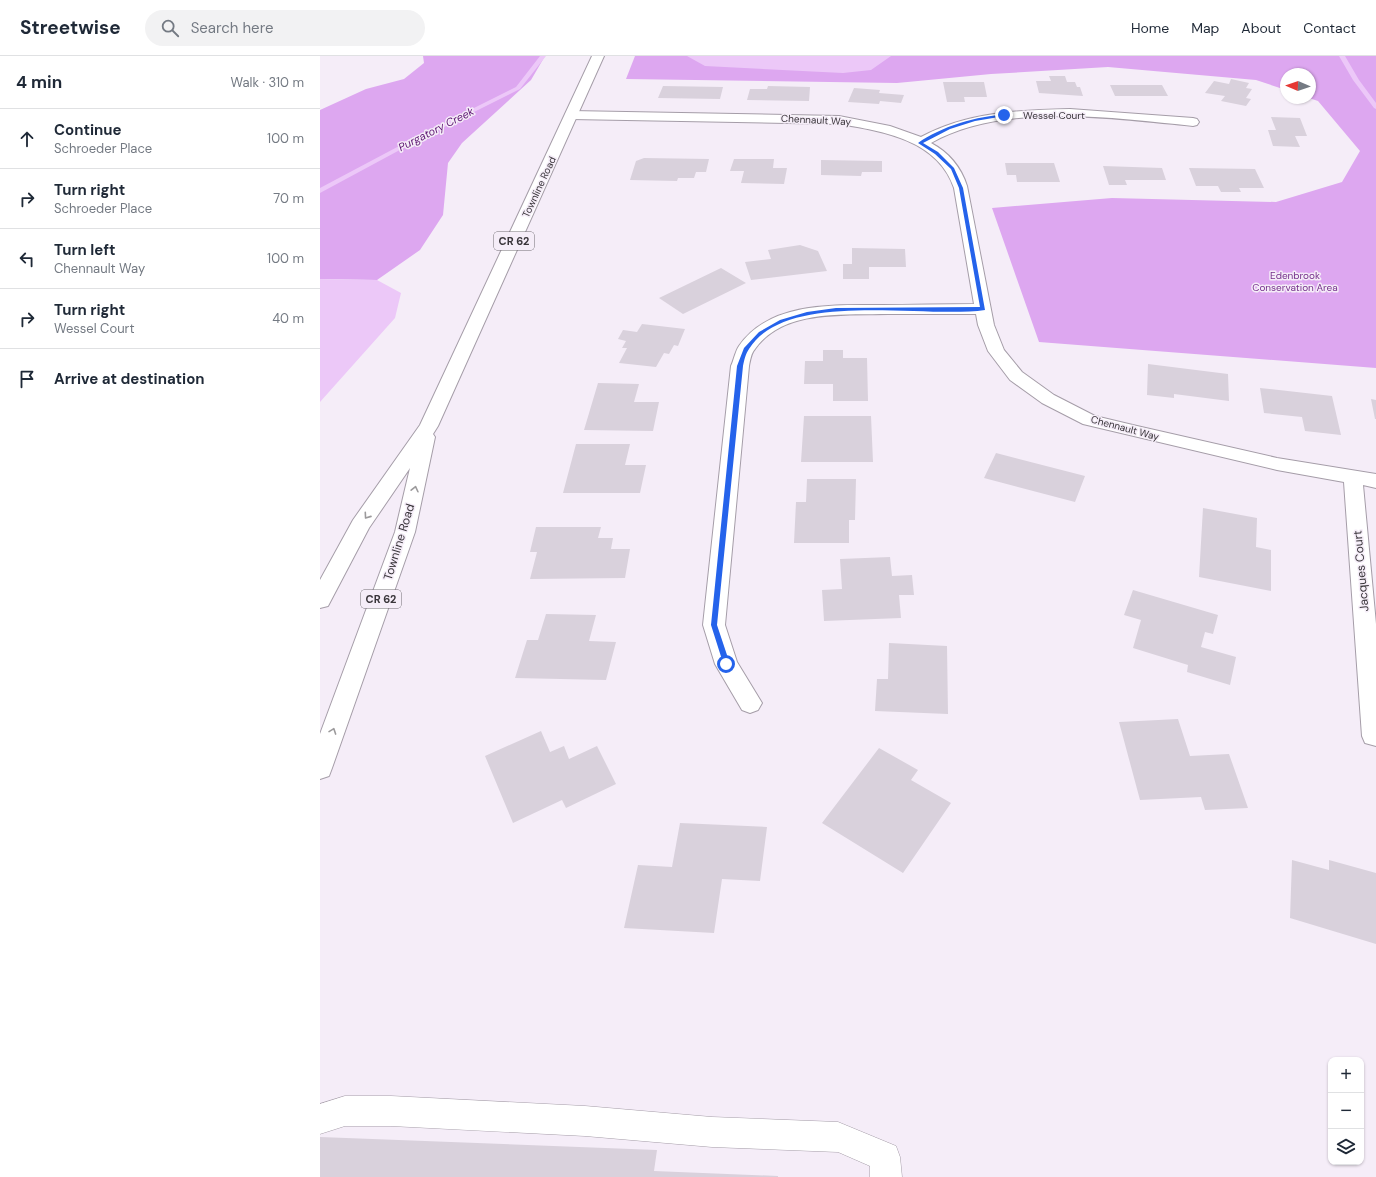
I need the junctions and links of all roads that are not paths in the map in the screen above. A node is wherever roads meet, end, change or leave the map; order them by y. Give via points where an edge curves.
1 (598, 56) edge
2 (571, 115) junction
3 (1193, 122) dead end
4 (920, 143) junction
5 (983, 309) junction
6 (429, 426) junction
7 (1353, 477) junction
8 (1376, 481) edge
9 (320, 600) edge
10 (750, 703) dead end
11 (1374, 736) dead end
12 (320, 768) edge
13 (320, 1119) edge
14 (886, 1177) edge

1 - 2 street, Townline Road / CR 62
2 - 4 street, Chennault Way via 839,120 894,131
2 - 6 street, Townline Road / CR 62
3 - 4 street, Wessel Court via 1080,114 1004,115 948,128
4 - 5 street, Chennault Way via 937,153 953,169 961,188
5 - 7 street, Chennault Way via 996,350 1016,376 1048,399 1089,420 1277,464
5 - 10 street via 836,310 807,313 781,321 761,333 746,348 740,366 714,625 726,664
6 -> 9 street, Townline Road / CR 62 via 360,525
12 -> 6 street, Townline Road / CR 62 via 405,532
7 - 8 street, Chennault Way
7 - 11 street, Jacques Court
13 - 14 lane via 345,1111 391,1111 585,1121 712,1132 838,1137 885,1157

